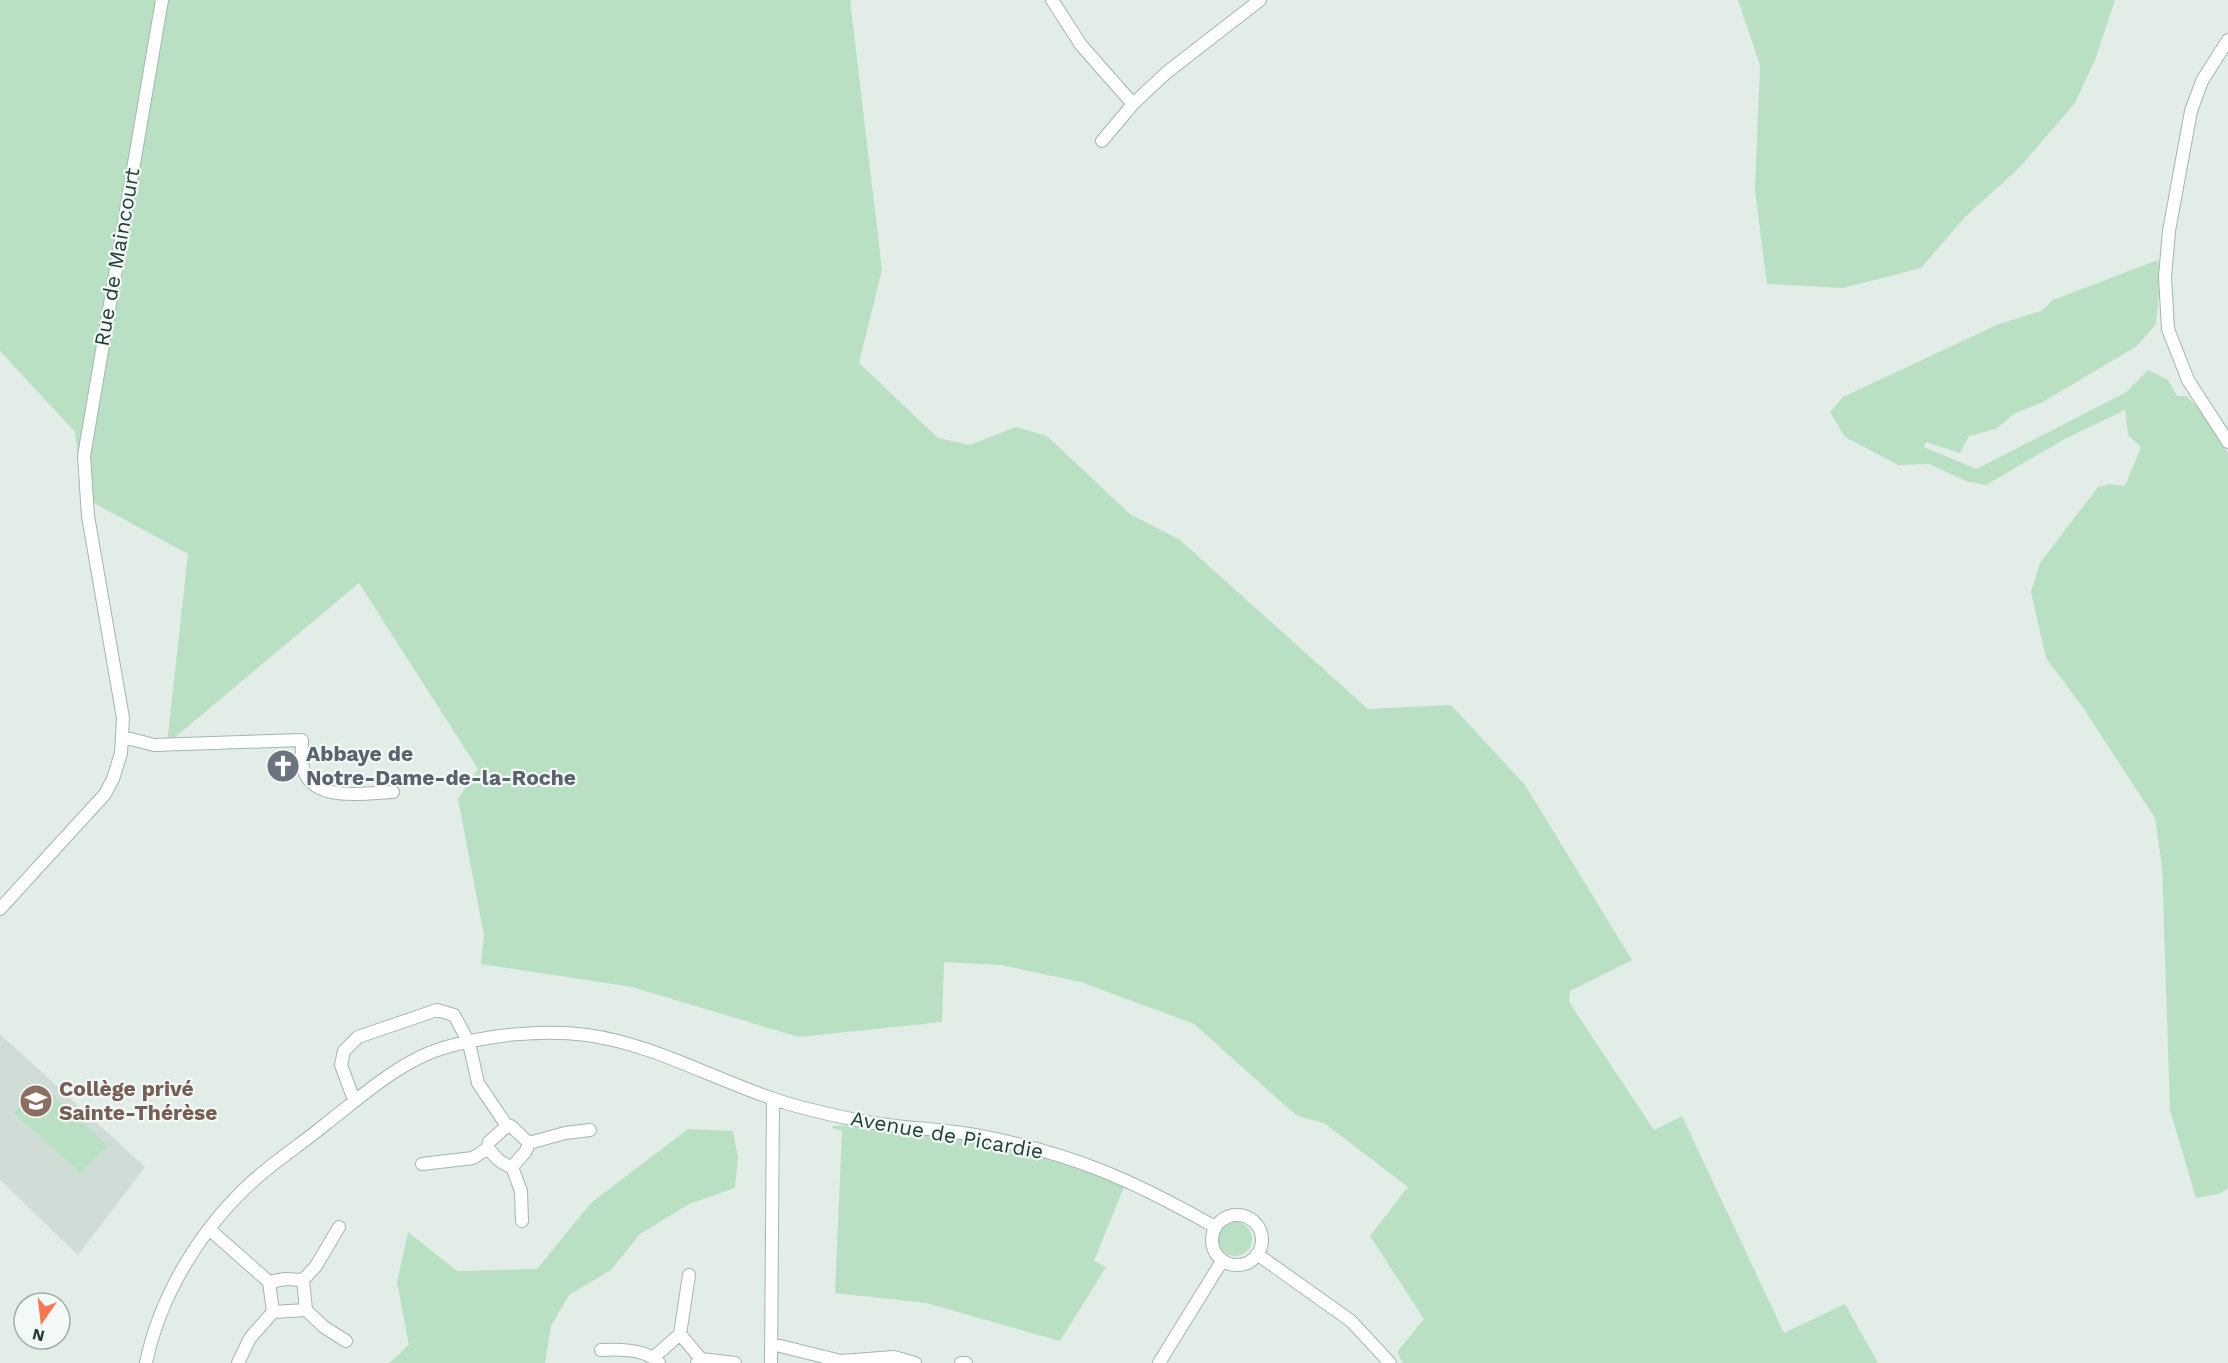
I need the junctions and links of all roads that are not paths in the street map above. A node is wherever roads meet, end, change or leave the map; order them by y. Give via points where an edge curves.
1 (162, 0) edge
2 (1052, 0) edge
3 (1260, 0) edge
4 (2228, 40) edge
5 (1133, 104) junction
6 (1102, 141) dead end
7 (2228, 442) edge
8 (123, 737) junction
9 (393, 792) dead end
10 (0, 909) edge
11 (469, 1043) junction
12 (773, 1099) junction
13 (354, 1100) junction
14 (507, 1126) junction
15 (590, 1130) dead end
16 (529, 1143) junction
17 (488, 1148) junction
18 (423, 1164) dead end
19 (512, 1167) junction
20 (522, 1221) dead end
21 (339, 1227) dead end
22 (1215, 1227) junction
23 (209, 1230) junction
24 (1257, 1254) junction
25 (1222, 1261) junction
26 (688, 1275) dead end
27 (303, 1280) junction
28 (269, 1282) junction
29 (306, 1310) junction
30 (273, 1312) junction
31 (680, 1334) junction
32 (346, 1341) dead end
33 (772, 1344) junction
34 (601, 1350) dead end
35 (657, 1360) edge
36 (699, 1361) edge
37 (146, 1363) edge
38 (238, 1363) edge
39 (735, 1363) edge
40 (771, 1363) edge
41 (915, 1363) edge
42 (961, 1363) edge
43 (966, 1363) edge
44 (1159, 1363) edge
45 (1390, 1363) edge

1 - 8 street, Rue de Maincourt via 88,425 84,480 120,685
2 - 5 street via 1080,45
3 - 5 street via 1166,73
4 - 7 street via 2202,81 2191,111 2169,231 2165,277 2168,329 2198,399
5 - 6 street
8 - 9 street via 154,745 302,740 303,766 315,786 343,795
8 - 10 street, Rue de Maincourt via 116,772 105,794
11 - 12 street, Avenue de Picardie via 530,1034 584,1035 634,1044
11 - 13 street, Avenue de Picardie via 441,1049 406,1066
11 - 13 street via 454,1015 437,1010 358,1037 344,1051 341,1065
11 - 14 street via 478,1083
12 - 22 street, Avenue de Picardie via 858,1120 1004,1141 1083,1162 1153,1192
12 - 33 street
13 - 23 street, Avenue de Picardie via 251,1183
14 - 16 street
14 - 17 street via 496,1134
15 - 16 street via 565,1132
16 - 19 street
17 - 18 street via 473,1158
17 - 19 street via 504,1165
19 - 20 street via 521,1191
21 - 27 street
22 - 24 street via 1226,1217 1248,1217 1261,1234
22 - 25 street via 1211,1242
23 - 28 street
23 - 37 street, Avenue de Picardie via 178,1277 153,1328
24 - 25 street via 1245,1264
24 - 45 street via 1351,1321
25 - 44 street
26 - 31 street
27 - 28 street
27 - 29 street
28 - 30 street
29 - 30 street
29 - 32 street
30 - 38 street via 250,1338
31 - 35 street
31 - 36 street
33 - 40 street
33 - 41 street via 841,1361 894,1357
34 - 35 street via 619,1349
36 - 39 street
42 - 43 street

